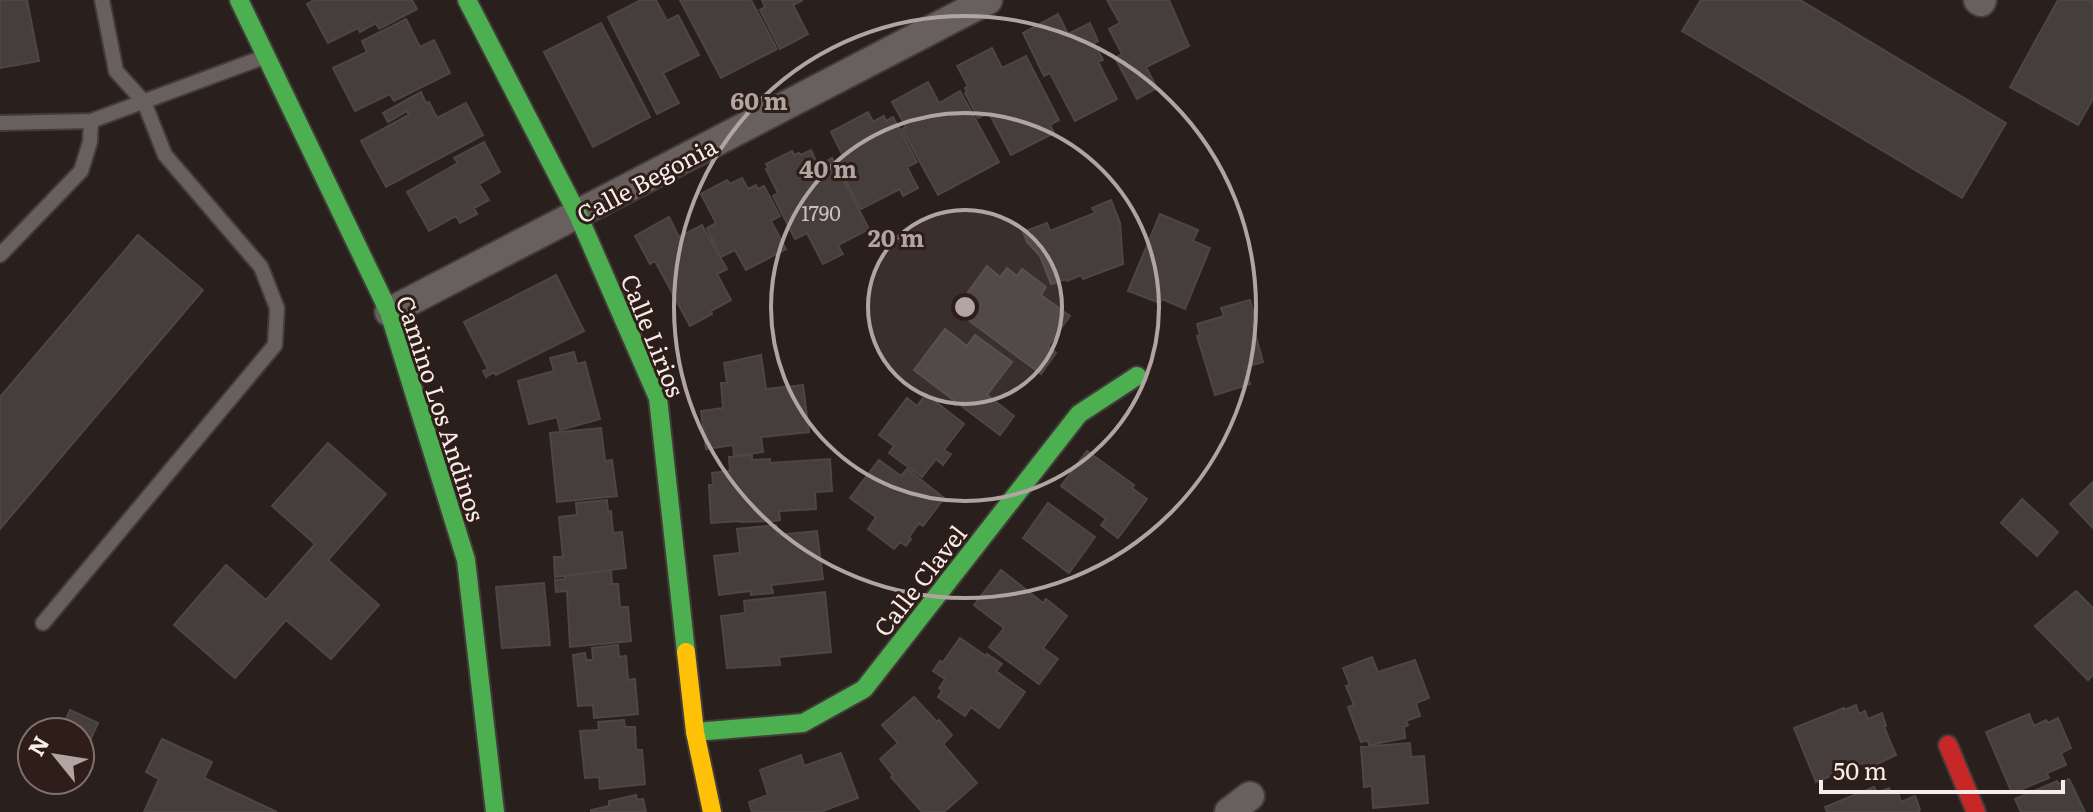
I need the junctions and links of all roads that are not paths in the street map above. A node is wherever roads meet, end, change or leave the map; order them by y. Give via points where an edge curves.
1 (102, 0) edge
2 (239, 0) edge
3 (467, 0) edge
4 (988, 0) edge
5 (266, 56) junction
6 (144, 102) junction
7 (91, 121) junction
8 (0, 123) edge
9 (578, 215) junction
10 (0, 255) edge
11 (389, 312) junction
12 (1137, 376) dead end
13 (43, 623) dead end
14 (695, 732) junction
15 (1948, 745) dead end
16 (495, 812) edge
17 (712, 812) edge
18 (1976, 812) edge

1 - 6 lane via 116,71
2 - 5 street, Camino Los Andinos
3 - 9 street, Calle Lirios
4 - 9 street, Calle Begonia
5 - 6 lane
5 - 11 street, Camino Los Andinos
6 - 7 lane
6 - 13 lane via 165,155 261,267 277,308 275,345
7 - 8 lane
7 - 10 lane via 81,171
9 - 11 street, Calle Begonia
9 - 14 street, Calle Lirios via 658,398
11 - 16 street, Camino Los Andinos via 466,560
12 - 14 street, Calle Clavel via 1079,414 864,689 803,723
14 - 17 street, Calle Lirios
15 - 18 street

